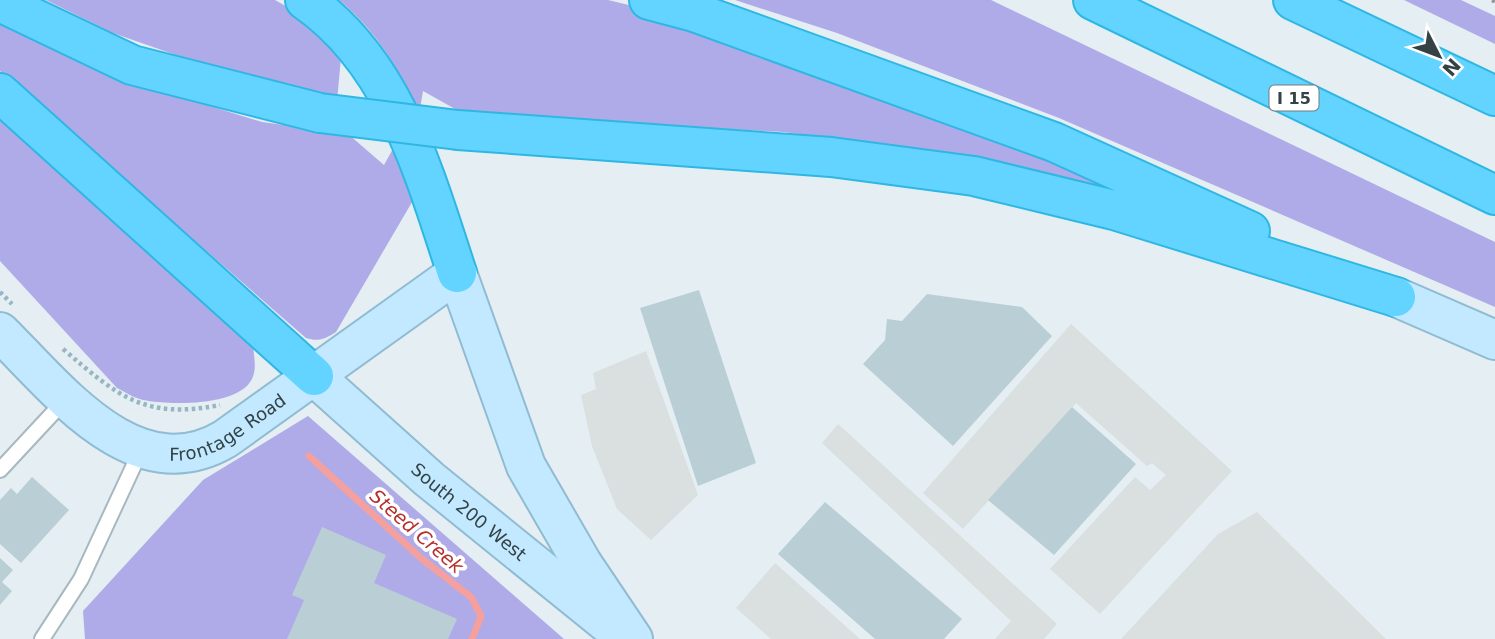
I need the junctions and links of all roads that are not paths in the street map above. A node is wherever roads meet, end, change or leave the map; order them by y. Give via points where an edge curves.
1 (305, 0) edge
2 (649, 0) edge
3 (1093, 0) edge
4 (1293, 0) edge
5 (0, 2) edge
6 (0, 93) edge
7 (1495, 96) edge
8 (1495, 195) edge
9 (457, 273) junction
10 (1396, 297) junction
11 (9, 321) edge
12 (1495, 340) edge
13 (314, 376) junction
14 (67, 398) junction
15 (141, 450) junction
16 (0, 470) edge
17 (41, 639) edge
18 (633, 639) edge

1 - 9 highway via 357,48 393,104 427,181
2 - 10 highway via 694,12 1054,142
3 - 8 highway, I 15
4 - 7 highway
5 - 10 highway, bridge via 132,65 320,113 458,130 831,157 974,176 1114,210
6 - 13 highway
9 - 13 main road, Frontage Road
9 - 18 main road, South 200 West via 526,466
10 - 12 main road
11 - 14 main road, Frontage Road
13 - 15 main road, Frontage Road via 215,445 175,455
13 - 18 main road, South 200 West via 429,479 597,617
14 - 15 main road, Frontage Road via 109,433
14 - 16 lane
15 - 17 lane via 81,579

